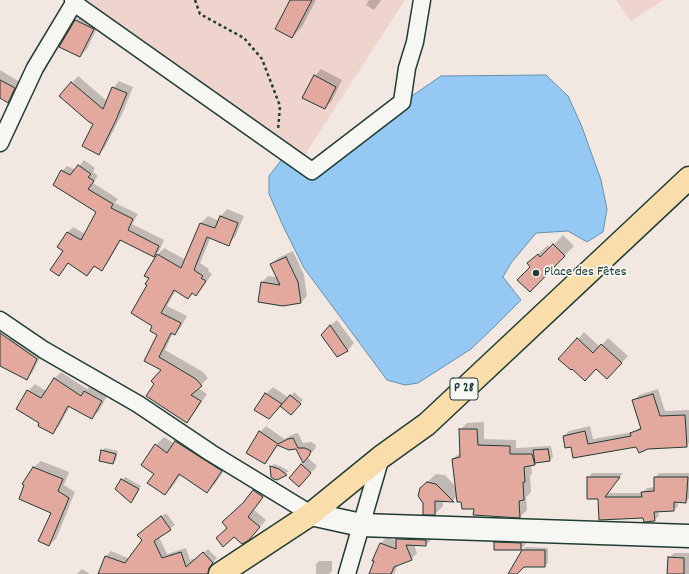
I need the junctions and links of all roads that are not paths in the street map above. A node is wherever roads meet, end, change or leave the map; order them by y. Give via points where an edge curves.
1 (422, 0) edge
2 (74, 2) edge
3 (0, 143) edge
4 (689, 178) edge
5 (0, 320) edge
6 (381, 457) junction
7 (311, 514) junction
8 (360, 525) junction
9 (689, 536) edge
10 (220, 574) edge
11 (347, 574) edge

1 - 2 street via 402,102 312,171
2 - 3 street via 35,68
4 - 6 main road, P 28 via 427,424
5 - 7 street via 44,350 138,404 211,453
6 - 7 main road, P 28
6 - 8 street
7 - 8 main road
7 - 10 main road, P 28
8 - 9 main road
8 - 11 street

